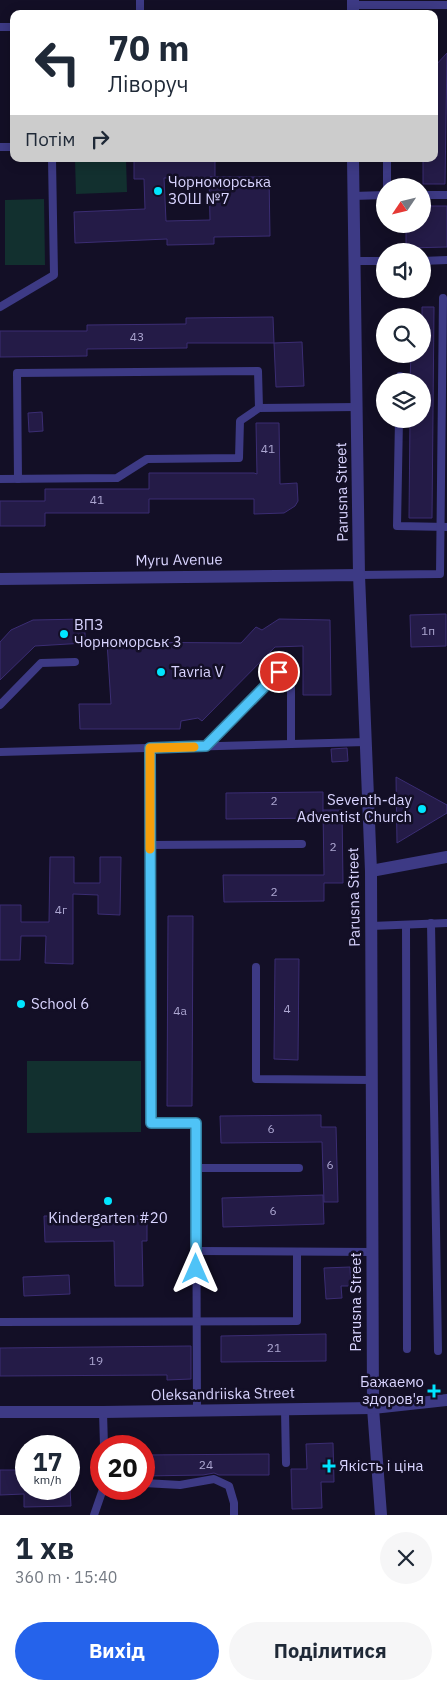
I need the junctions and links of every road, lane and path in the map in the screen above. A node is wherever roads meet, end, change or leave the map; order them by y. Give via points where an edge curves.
1 (447, 5) edge
2 (353, 6) edge
3 (52, 162) edge
4 (353, 162) edge
5 (387, 162) edge
6 (387, 178) edge
7 (376, 195) edge
8 (431, 195) edge
9 (447, 195) edge
10 (354, 196) junction
11 (447, 260) edge
12 (354, 261) junction
13 (376, 261) edge
14 (431, 261) edge
15 (443, 298) dead end
16 (0, 307) edge
17 (357, 407) junction
18 (259, 408) junction
19 (399, 428) edge
20 (0, 479) edge
21 (18, 479) junction
22 (444, 527) edge
23 (359, 575) junction
24 (0, 578) edge
25 (75, 662) dead end
26 (0, 705) edge
27 (366, 742) junction
28 (291, 744) junction
29 (206, 746) junction
30 (150, 748) junction
31 (0, 752) edge
32 (302, 844) dead end
33 (150, 845) junction
34 (447, 857) edge
35 (371, 871) junction
36 (431, 923) junction
37 (447, 923) edge
38 (406, 925) junction
39 (372, 926) junction
40 (256, 967) dead end
41 (371, 1080) junction
42 (196, 1168) junction
43 (299, 1168) dead end
44 (196, 1251) junction
45 (297, 1252) junction
46 (372, 1252) junction
47 (197, 1321) junction
48 (0, 1322) edge
49 (407, 1350) dead end
50 (438, 1350) dead end
51 (447, 1400) edge
52 (373, 1408) junction
53 (285, 1410) junction
54 (197, 1411) junction
55 (0, 1412) edge
56 (103, 1412) junction
57 (104, 1435) edge
58 (286, 1463) dead end
59 (155, 1483) edge
60 (99, 1500) edge
61 (94, 1515) edge
62 (234, 1515) edge
63 (381, 1515) edge

1 - 2 lane
3 - 16 lane via 54,275
4 - 10 street, Parusna Street
5 - 6 lane
7 - 10 lane
8 - 9 lane
10 - 12 street, Parusna Street
11 - 14 lane
12 - 13 lane
12 - 17 street, Parusna Street
15 - 22 lane
17 - 18 lane
17 - 23 street, Parusna Street
18 - 21 lane via 240,421 239,458 147,459 117,478
18 - 21 lane via 258,371 17,373
19 - 22 lane via 398,526
20 - 21 lane
22 - 23 lane via 440,574
23 - 24 street, Myru Avenue
23 - 27 street, Parusna Street
25 - 26 lane via 42,663
27 - 28 lane
27 - 35 street, Parusna Street
28 - 29 lane
28 - 29 lane via 291,660
29 - 30 lane
30 - 31 lane
30 - 33 lane
32 - 33 lane
33 - 42 lane via 151,1123 196,1123
34 - 35 street
35 - 39 street, Parusna Street
36 - 37 lane
36 - 38 lane
36 - 50 lane
38 - 39 lane
38 - 49 lane
39 - 41 street, Parusna Street
40 - 41 lane via 256,1080
41 - 46 street, Parusna Street
42 - 43 lane
42 - 44 lane
44 - 45 lane
44 - 47 lane
45 - 46 lane
45 - 47 lane via 297,1320
46 - 52 street, Parusna Street
47 - 48 lane
47 - 54 lane
51 - 52 street, Oleksandriiska Street
52 - 53 street, Oleksandriiska Street
52 - 63 street, Parusna Street
53 - 54 street, Oleksandriiska Street
53 - 58 lane
54 - 56 street, Oleksandriiska Street
55 - 56 street, Oleksandriiska Street
56 - 57 lane
59 - 62 lane via 180,1484 214,1479 229,1486
60 - 61 lane

